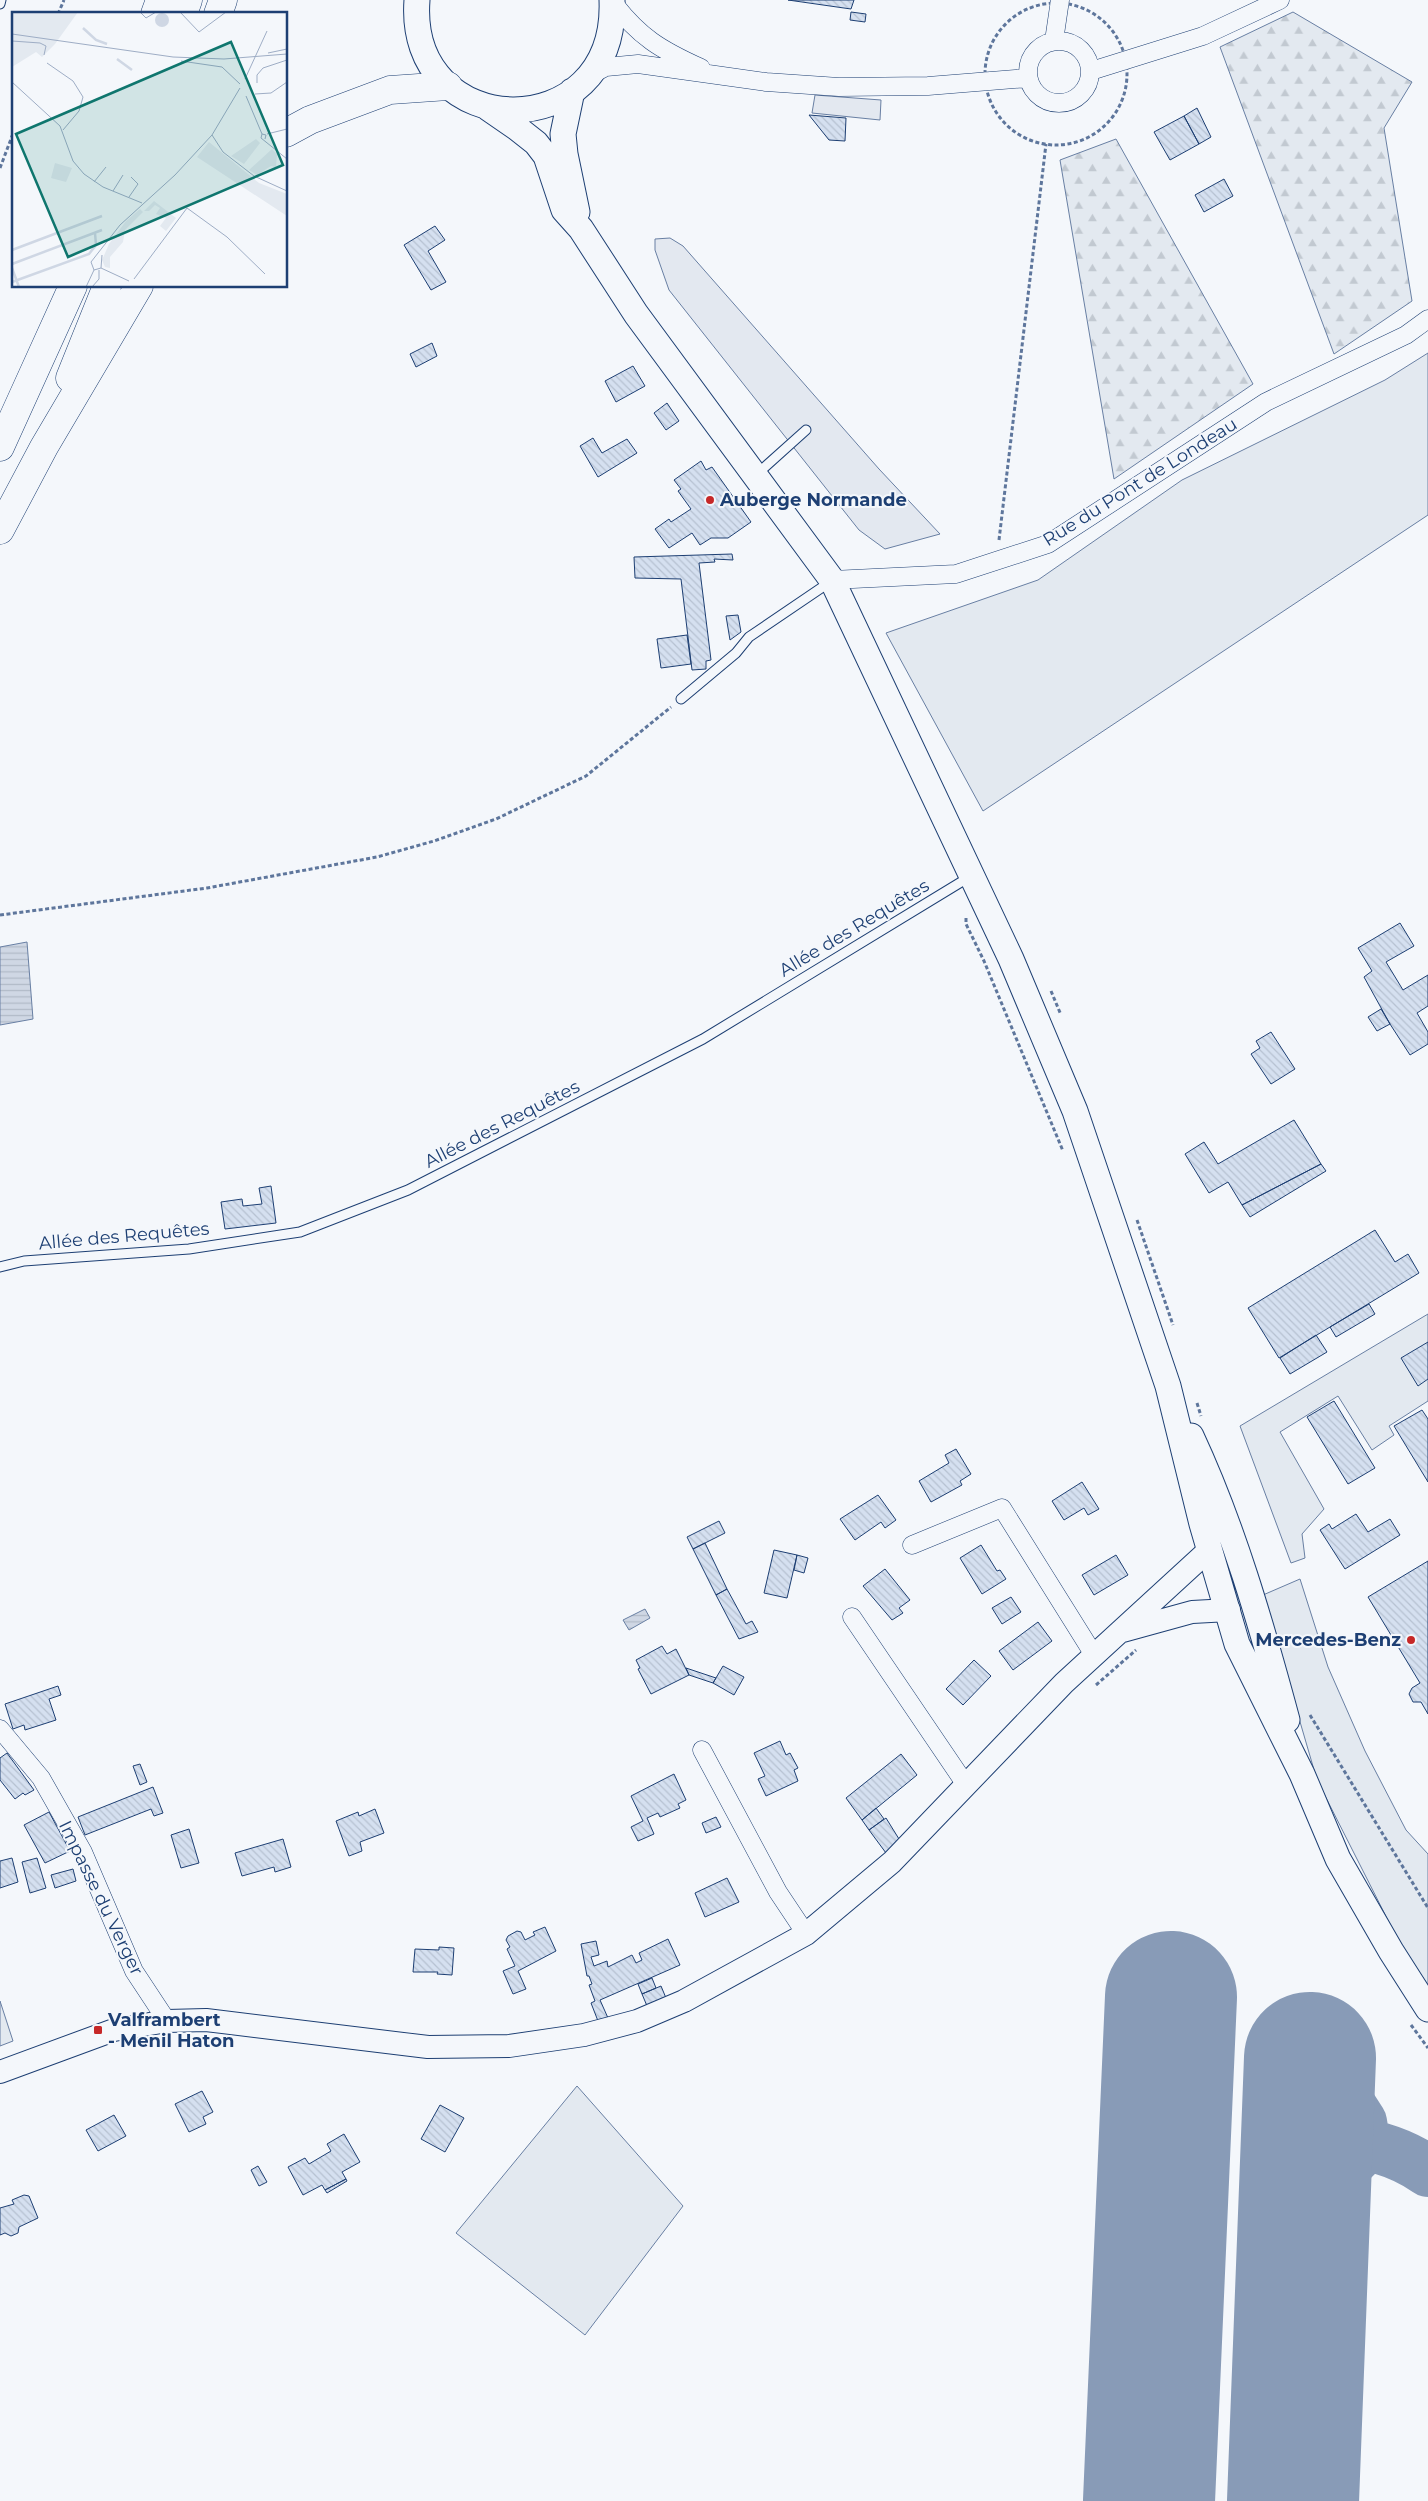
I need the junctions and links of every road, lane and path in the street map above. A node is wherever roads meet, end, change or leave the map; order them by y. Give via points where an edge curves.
1 (2, 0) edge
2 (64, 0) edge
3 (160, 0) edge
4 (188, 0) edge
5 (223, 0) edge
6 (612, 0) edge
7 (1280, 0) edge
8 (1059, 1) edge
9 (0, 4) edge
10 (412, 6) edge
11 (59, 12) edge
12 (156, 12) edge
13 (184, 12) edge
14 (219, 12) edge
15 (1054, 41) junction
16 (1126, 61) junction
17 (1091, 71) junction
18 (713, 74) junction
19 (1028, 78) junction
20 (985, 81) junction
21 (580, 84) junction
22 (448, 86) junction
23 (488, 108) junction
24 (288, 132) edge
25 (12, 136) edge
26 (1046, 144) junction
27 (0, 168) edge
28 (581, 229) junction
29 (106, 288) edge
30 (138, 288) edge
31 (70, 292) edge
32 (1428, 318) edge
33 (806, 430) dead end
34 (0, 447) edge
35 (44, 447) junction
36 (755, 476) junction
37 (0, 530) edge
38 (996, 561) junction
39 (832, 580) junction
40 (681, 699) joint
41 (975, 884) junction
42 (0, 916) edge
43 (1064, 1152) dead end
44 (0, 1267) edge
45 (1168, 1386) junction
46 (912, 1545) dead end
47 (1209, 1550) junction
48 (1228, 1610) junction
49 (852, 1617) dead end
50 (1259, 1620) junction
51 (1120, 1632) junction
52 (1140, 1646) dead end
53 (1094, 1655) junction
54 (1092, 1689) dead end
55 (1306, 1709) dead end
56 (0, 1729) edge
57 (702, 1750) dead end
58 (1302, 1774) junction
59 (966, 1784) junction
60 (1428, 1908) edge
61 (806, 1934) junction
62 (1428, 2009) edge
63 (167, 2021) junction
64 (0, 2072) edge

1 - 9 lane
2 - 11 path
3 - 12 highway
4 - 13 highway
5 - 14 highway
6 - 18 street via 629,23 650,42
6 - 21 main road via 608,38 601,58
7 - 16 street via 1203,36
8 - 15 street
8 - 16 path via 1093,12 1105,22 1124,48
8 - 20 path via 1024,10 1004,24 991,44
10 - 22 main road via 427,59
15 - 17 street via 1075,44 1089,60
15 - 19 street via 1044,44 1032,55
16 - 17 street
16 - 26 path via 1125,94 1115,115 1098,132 1078,142
17 - 19 street via 1087,88 1080,96 1065,103 1044,100 1032,89
18 - 20 street via 766,82 839,87 928,86
18 - 21 street via 622,64 606,67
19 - 20 street
20 - 26 path via 996,113 1012,130 1032,141
21 - 23 main road via 554,102 533,109 510,111
21 - 28 main road via 563,134
22 - 23 main road via 466,99
22 - 24 highway via 390,90 310,120
23 - 28 main road via 536,143 546,156 564,210
25 - 27 path
26 - 38 path
28 - 36 main road via 636,314
29 - 35 highway
30 - 35 highway
31 - 34 highway
32 - 38 street, Rue du Pont de Londeau via 1406,335 1266,402 1048,544
33 - 36 lane
35 - 37 highway
36 - 39 main road
38 - 39 street, Rue du Pont de Londeau via 956,574
39 - 40 lane via 749,636 736,653
39 - 41 main road
40 - 42 path via 586,776 496,819 434,841 377,857 207,888
41 - 43 path via 967,901 966,924
41 - 44 lane, Allée des Requêtes via 703,1039 408,1190 300,1232 189,1249 24,1261
41 - 45 main road via 1074,1111
45 - 47 main road
45 - 50 main road via 1218,1497
46 - 53 street via 1002,1508
47 - 48 main road
47 - 50 main road via 1225,1547 1247,1610
47 - 51 street
48 - 51 street via 1192,1612
48 - 58 main road via 1237,1644
49 - 59 street
50 - 58 main road
51 - 53 street
52 - 54 path
53 - 59 street
55 - 60 path
56 - 63 street, Impasse du Verger via 41,1778 78,1844 134,1971
57 - 61 street via 778,1892
58 - 62 main road via 1338,1859
59 - 61 street via 892,1862
61 - 63 street via 684,2001 637,2021 584,2035 509,2046 428,2047 206,2020
63 - 64 street via 114,2030

